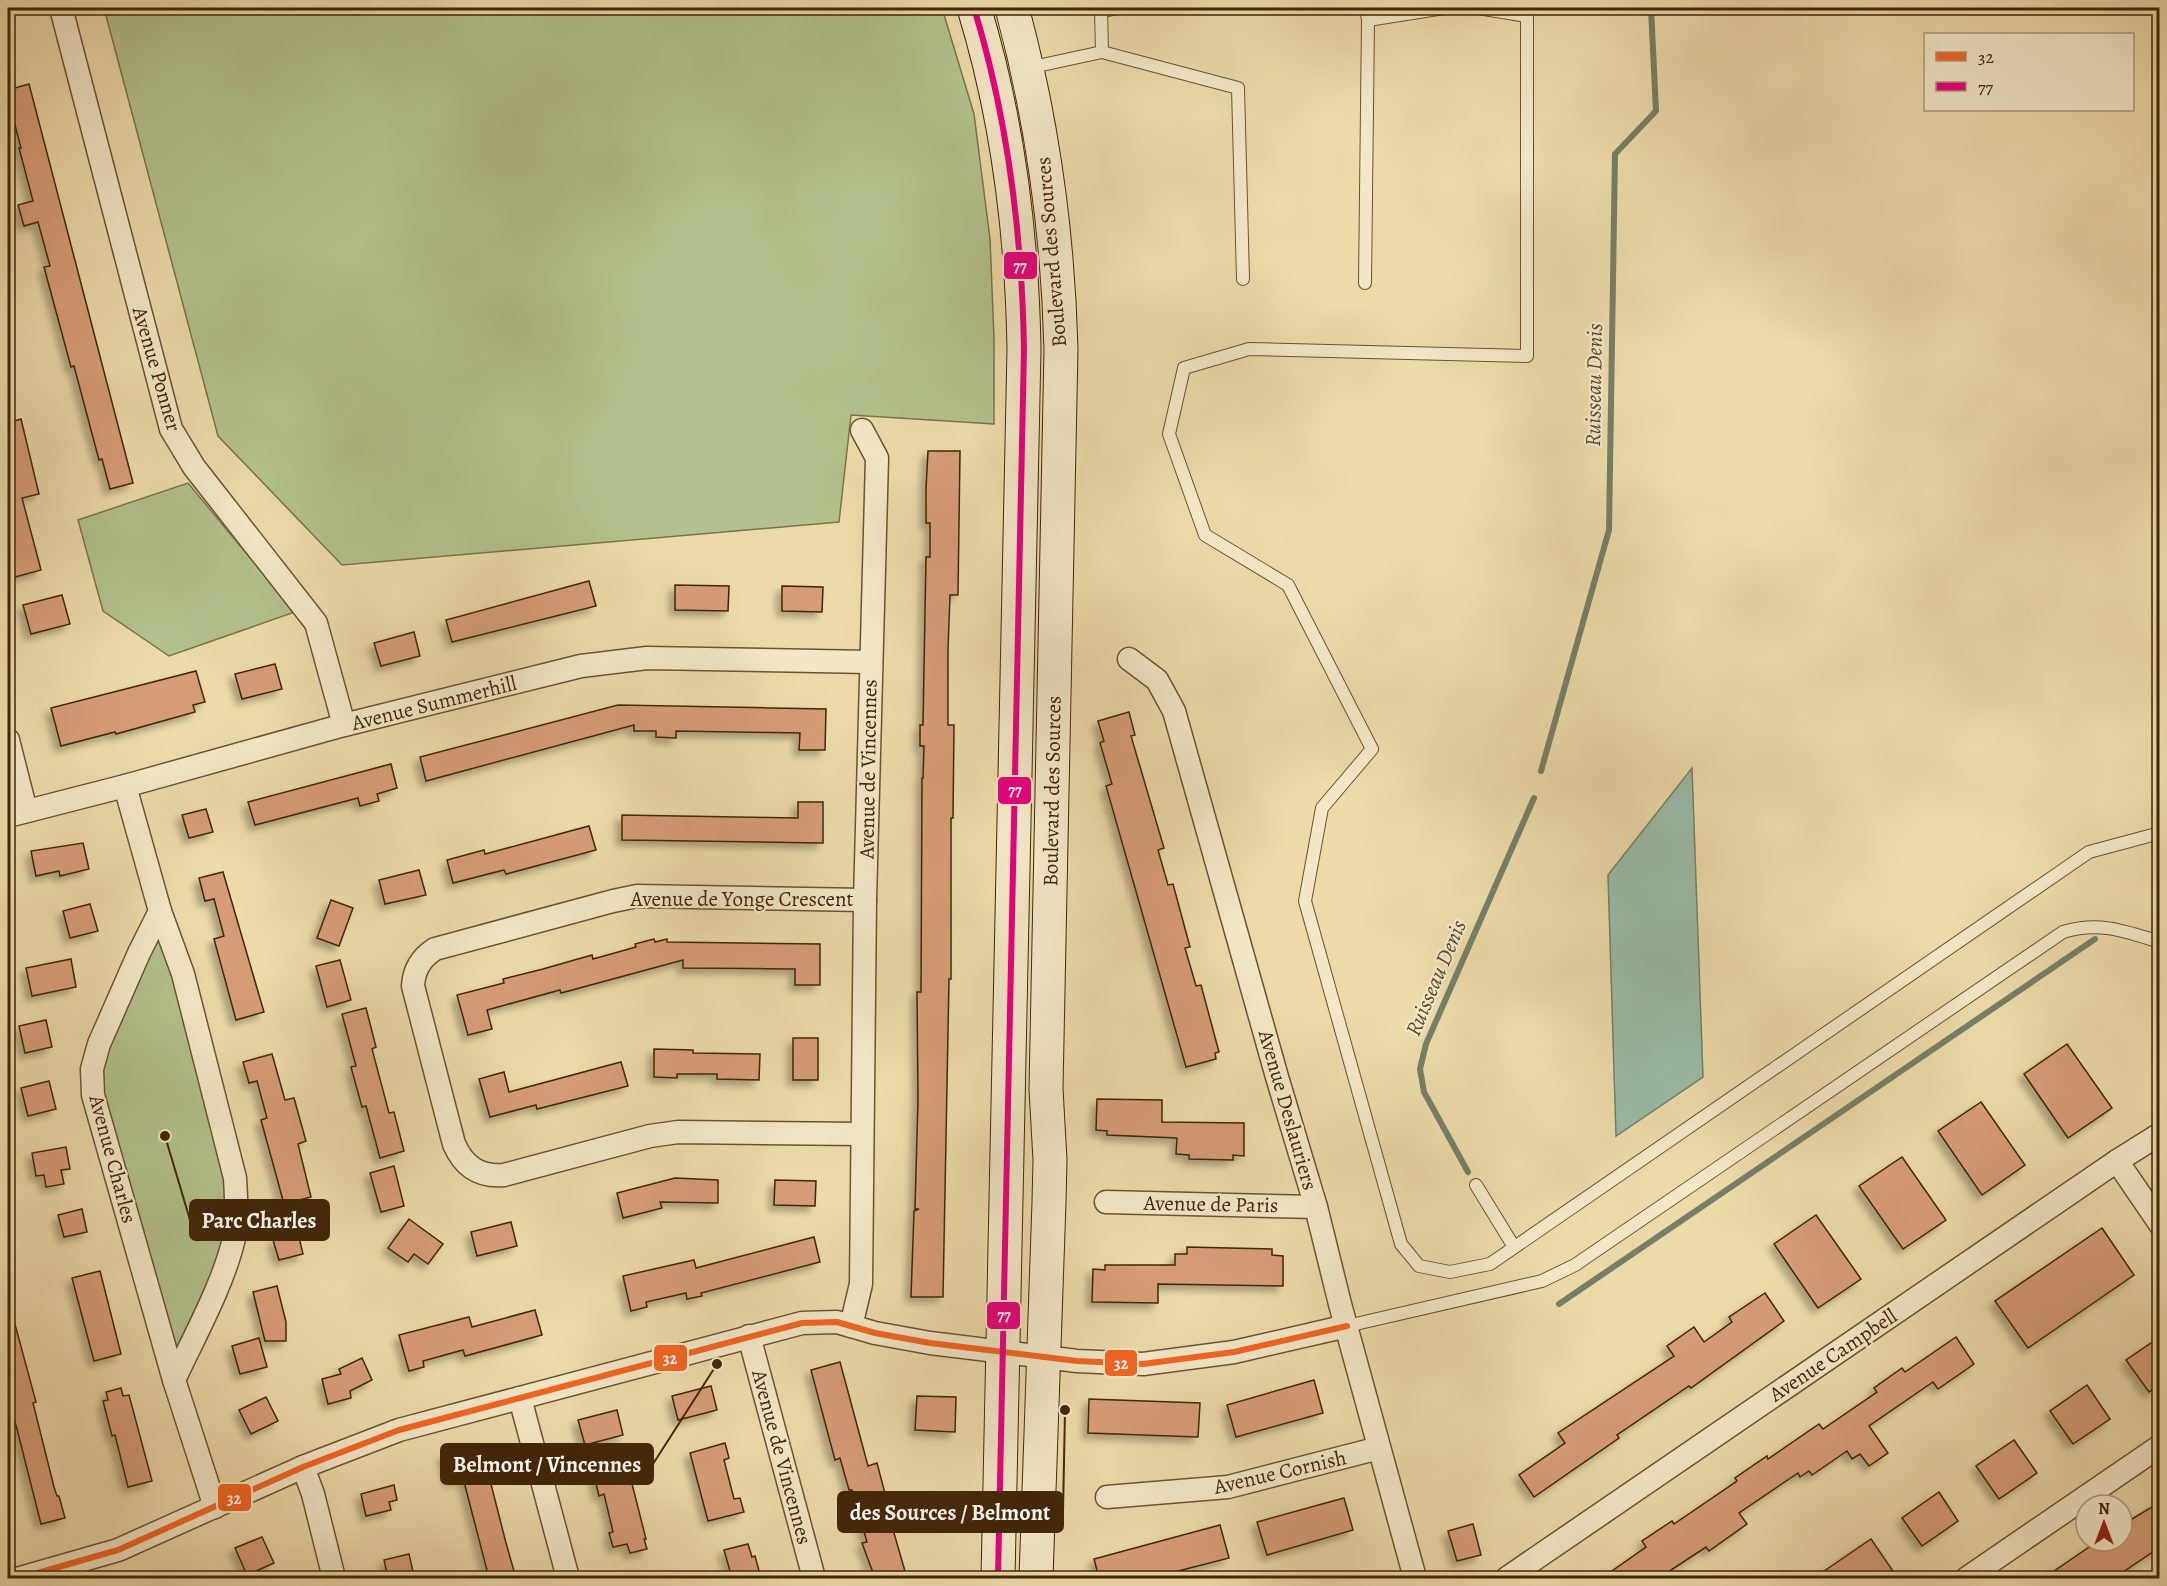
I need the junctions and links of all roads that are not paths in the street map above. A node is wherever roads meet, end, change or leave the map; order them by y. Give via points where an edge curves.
1 (60, 8) edge
2 (974, 8) edge
3 (1012, 8) edge
4 (1118, 8) edge
5 (1444, 8) edge
6 (1478, 8) edge
7 (1101, 9) edge
8 (1367, 14) edge
9 (1102, 52) junction
10 (1027, 68) junction
11 (1243, 279) dead end
12 (1365, 283) dead end
13 (862, 430) dead end
14 (1129, 659) dead end
15 (870, 663) junction
16 (344, 725) junction
17 (8, 740) edge
18 (125, 786) junction
19 (17, 813) edge
20 (2160, 833) edge
21 (865, 900) junction
22 (160, 911) junction
23 (2160, 942) edge
24 (861, 1134) junction
25 (2160, 1134) edge
26 (2117, 1161) junction
27 (1476, 1185) dead end
28 (1106, 1202) dead end
29 (1316, 1207) junction
30 (2160, 1224) edge
31 (1514, 1247) junction
32 (851, 1326) junction
33 (1347, 1326) junction
34 (749, 1336) junction
35 (1004, 1351) junction
36 (1045, 1356) junction
37 (174, 1380) junction
38 (520, 1398) junction
39 (2160, 1446) edge
40 (1379, 1448) junction
41 (303, 1467) junction
42 (1107, 1497) dead end
43 (214, 1507) junction
44 (20, 1578) edge
45 (334, 1578) edge
46 (568, 1578) edge
47 (814, 1578) edge
48 (998, 1578) edge
49 (1036, 1578) edge
50 (1415, 1578) edge
51 (1508, 1578) edge
52 (1966, 1578) edge

1 - 16 street, Avenue Ponner via 171,429 195,467 316,623
2 - 35 main road, Boulevard des Sources via 996,92 1010,172 1020,250 1024,340
3 - 10 main road, Boulevard des Sources
4 - 7 lane
5 - 8 lane
6 - 31 lane via 1527,16 1527,356 1249,349 1184,368 1169,434 1205,535 1288,585 1372,749 1322,808 1305,901 1401,1244 1419,1266 1450,1272 1490,1264
7 - 9 lane
8 - 12 lane
9 - 10 lane
9 - 11 lane via 1238,88
10 - 36 main road, Boulevard des Sources via 1052,215 1061,349 1046,1077 1050,1160
13 - 15 street, Avenue de Vincennes via 877,458
14 - 29 street, Avenue Deslauriers via 1157,680 1174,711
15 - 16 street, Avenue Summerhill via 647,658 581,666
15 - 21 street, Avenue de Vincennes
16 - 18 street, Avenue Summerhill
17 - 19 street
18 - 19 street, Avenue Summerhill
18 - 22 street
20 - 31 lane via 2089,852
21 - 24 street, Avenue de Vincennes
21 - 24 street, Avenue de Yonge Crescent via 626,898 435,949 420,961 413,978 454,1144 463,1162 485,1175 504,1175 671,1133
22 - 37 street via 183,974 235,1178 237,1208 225,1268
22 - 37 street, Avenue Charles via 99,1044 92,1069 93,1095
23 - 33 lane via 2110,927 2080,927 2063,932 1575,1265 1542,1281
24 - 32 street, Avenue de Vincennes via 861,1284
25 - 26 street, Avenue Campbell
26 - 30 street
26 - 51 street, Avenue Campbell
27 - 31 lane
28 - 29 street, Avenue de Paris
29 - 33 street, Avenue Deslauriers
32 - 34 street via 816,1321
32 - 35 street via 930,1343
33 - 36 street via 1234,1352 1143,1364
33 - 40 street, Avenue Deslauriers
34 - 38 street
34 - 47 street, Avenue de Vincennes
35 - 36 street
35 - 48 main road, Boulevard des Sources
36 - 49 main road, Boulevard des Sources
37 - 43 street, Avenue Charles
38 - 41 street via 399,1430
38 - 46 street
39 - 52 street
40 - 42 street, Avenue Cornish via 1228,1487
40 - 50 street, Avenue Deslauriers
41 - 43 street
41 - 45 street
43 - 44 street via 118,1550

